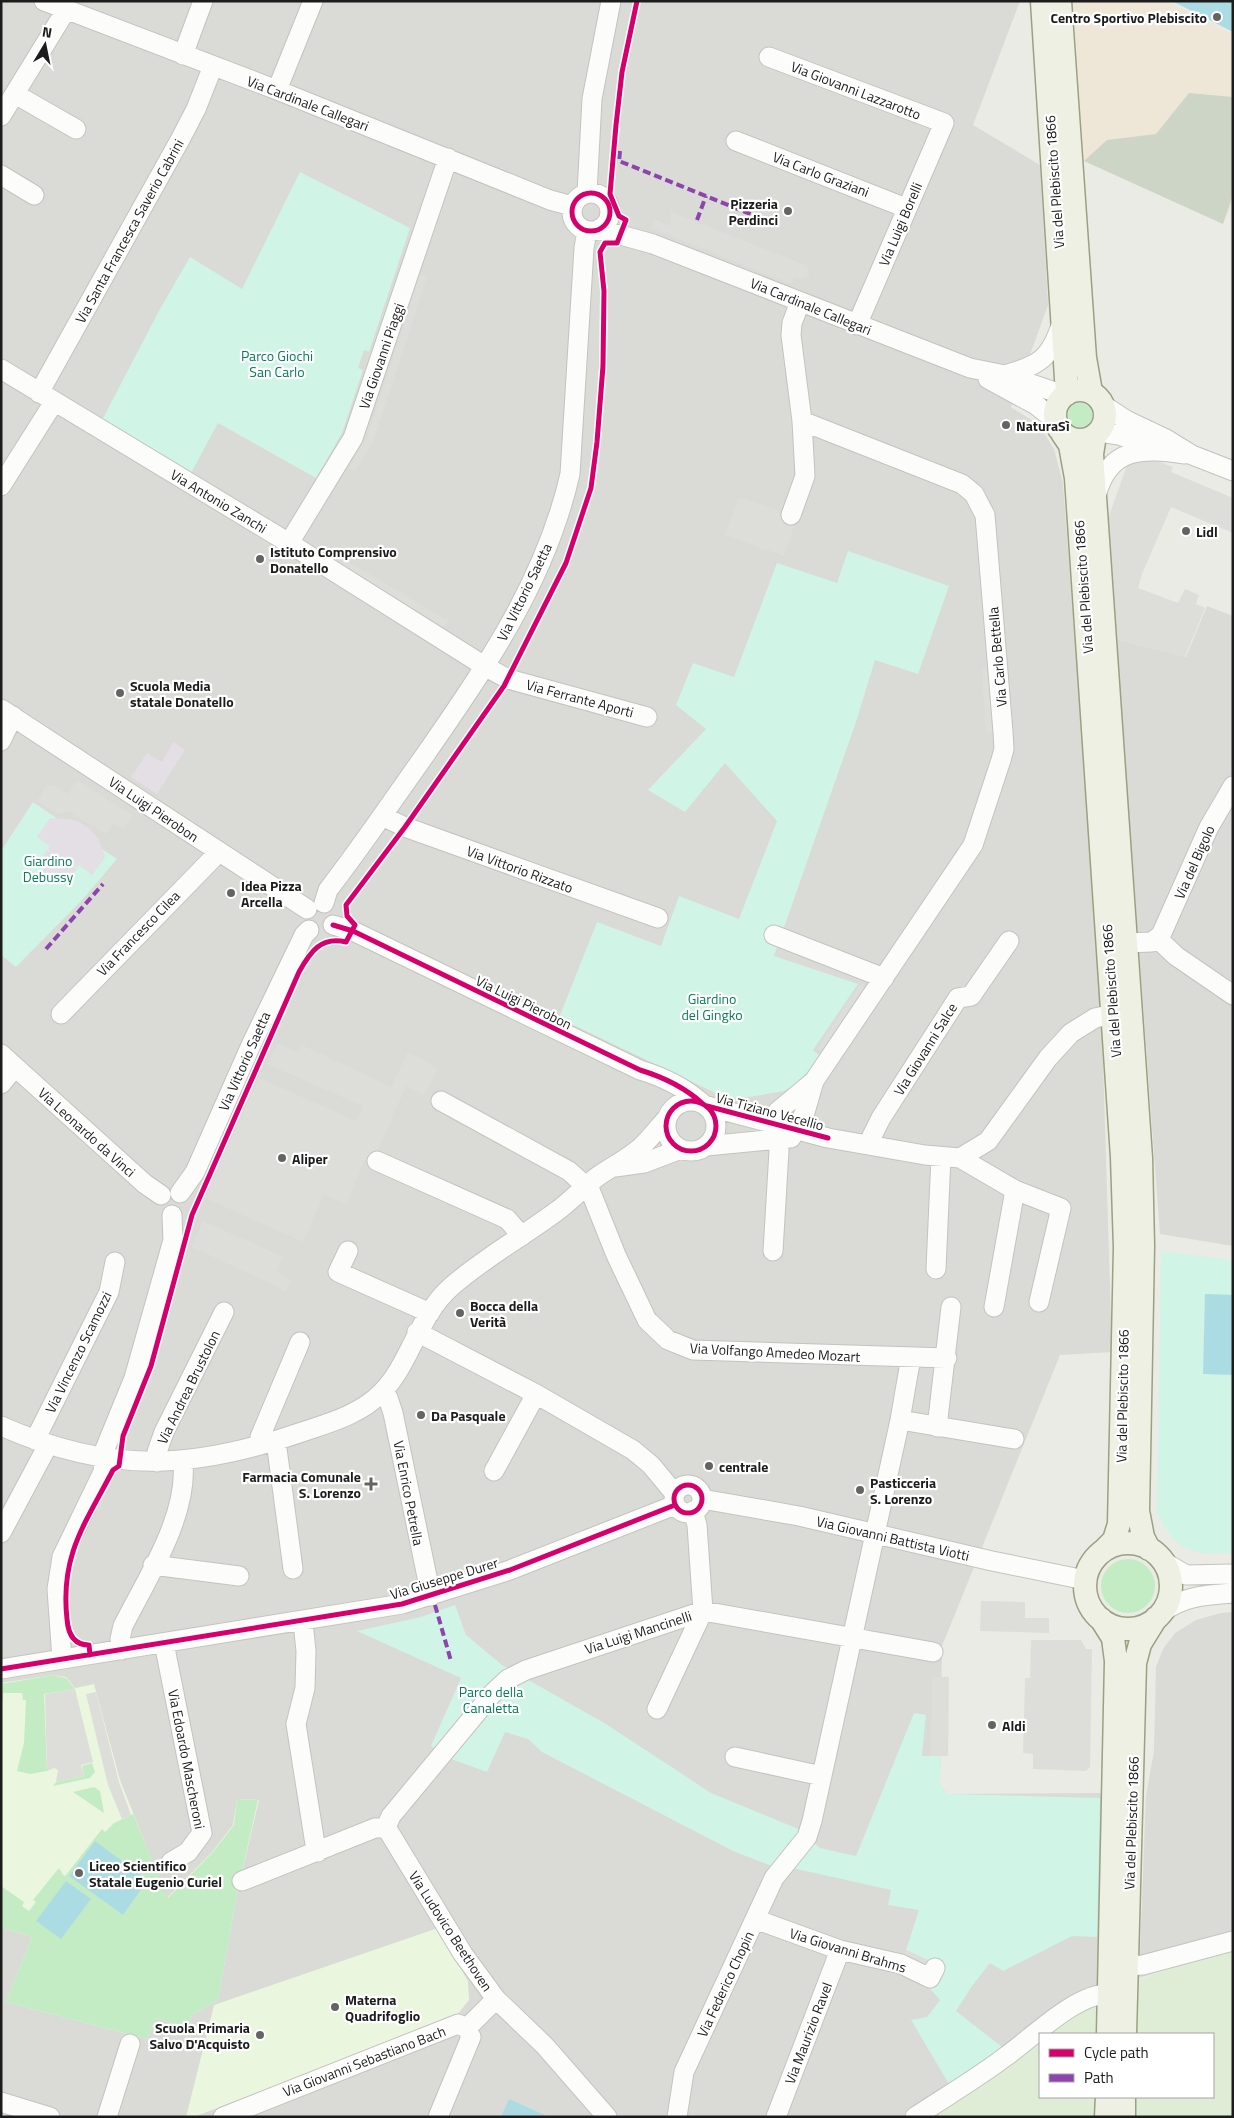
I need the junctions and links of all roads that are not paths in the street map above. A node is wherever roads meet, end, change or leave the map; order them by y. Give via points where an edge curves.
1 (203, 1) edge
2 (313, 1) edge
3 (611, 1) edge
4 (1042, 1) edge
5 (1060, 1) edge
6 (54, 4) edge
7 (183, 55) junction
8 (769, 56) dead end
9 (213, 66) junction
10 (277, 90) junction
11 (15, 94) junction
12 (1, 116) edge
13 (944, 123) joint
14 (76, 129) dead end
15 (736, 141) dead end
16 (448, 158) junction
17 (1, 175) edge
18 (587, 193) junction
19 (34, 195) dead end
20 (572, 206) junction
21 (906, 208) junction
22 (598, 225) junction
23 (800, 302) junction
24 (1064, 316) junction
25 (857, 325) junction
26 (970, 368) junction
27 (1, 370) edge
28 (1005, 375) junction
29 (1065, 394) junction
30 (47, 398) junction
31 (1097, 399) junction
32 (802, 421) junction
33 (1059, 426) junction
34 (1097, 433) junction
35 (1159, 450) junction
36 (1192, 455) junction
37 (1233, 471) edge
38 (1, 486) edge
39 (1095, 499) junction
40 (791, 515) dead end
41 (290, 543) junction
42 (486, 667) junction
43 (7, 712) edge
44 (647, 717) dead end
45 (1, 741) edge
46 (1232, 788) edge
47 (382, 816) junction
48 (218, 853) junction
49 (315, 906) junction
50 (658, 918) dead end
51 (333, 925) junction
52 (309, 930) junction
53 (774, 935) dead end
54 (1158, 939) junction
55 (1009, 941) dead end
56 (1126, 943) junction
57 (884, 978) junction
58 (1233, 995) edge
59 (60, 1014) dead end
60 (1113, 1014) junction
61 (1, 1054) edge
62 (16, 1067) junction
63 (640, 1070) junction
64 (1, 1084) edge
65 (441, 1101) dead end
66 (704, 1104) junction
67 (668, 1116) junction
68 (785, 1133) junction
69 (871, 1144) junction
70 (706, 1146) junction
71 (681, 1149) junction
72 (941, 1157) junction
73 (960, 1158) junction
74 (377, 1161) dead end
75 (611, 1168) junction
76 (585, 1186) junction
77 (1015, 1190) junction
78 (180, 1193) junction
79 (161, 1195) junction
80 (172, 1215) junction
81 (522, 1236) junction
82 (348, 1251) dead end
83 (773, 1251) dead end
84 (115, 1262) dead end
85 (936, 1269) dead end
86 (1039, 1302) dead end
87 (951, 1307) dead end
88 (994, 1307) dead end
89 (224, 1312) dead end
90 (430, 1313) junction
91 (417, 1332) junction
92 (300, 1342) dead end
93 (911, 1357) junction
94 (947, 1358) junction
95 (382, 1392) junction
96 (536, 1394) junction
97 (900, 1420) junction
98 (1, 1426) edge
99 (937, 1427) junction
100 (1014, 1439) dead end
101 (42, 1442) junction
102 (269, 1443) junction
103 (104, 1457) junction
104 (157, 1462) junction
105 (183, 1462) junction
106 (494, 1471) dead end
107 (675, 1499) junction
108 (697, 1505) junction
109 (1, 1533) edge
110 (875, 1534) junction
111 (1106, 1549) junction
112 (1157, 1556) junction
113 (153, 1565) junction
114 (293, 1569) dead end
115 (1233, 1574) edge
116 (239, 1576) dead end
117 (1085, 1580) junction
118 (1233, 1593) edge
119 (431, 1596) junction
120 (703, 1611) junction
121 (1158, 1616) junction
122 (1101, 1619) junction
123 (303, 1622) junction
124 (851, 1638) junction
125 (164, 1644) junction
126 (122, 1650) junction
127 (934, 1652) dead end
128 (62, 1659) junction
129 (1, 1669) edge
130 (657, 1709) dead end
131 (735, 1757) dead end
132 (822, 1776) junction
133 (386, 1827) junction
134 (318, 1852) junction
135 (171, 1862) dead end
136 (242, 1881) dead end
137 (755, 1919) junction
138 (1233, 1941) edge
139 (840, 1950) junction
140 (1127, 1966) junction
141 (935, 1968) dead end
142 (1108, 1994) junction
143 (496, 1998) junction
144 (467, 2028) junction
145 (1108, 2033) edge
146 (1125, 2033) edge
147 (130, 2044) dead end
148 (1107, 2098) edge
149 (1124, 2098) edge
150 (1, 2102) edge
151 (50, 2117) edge
152 (106, 2117) edge
153 (223, 2117) edge
154 (438, 2117) edge
155 (607, 2117) edge
156 (677, 2117) edge
157 (776, 2117) edge
158 (915, 2117) edge
159 (1106, 2117) edge
160 (1124, 2117) edge

1 - 7 street
2 - 10 street
3 - 18 street via 592,99
4 - 24 main road, Via del Plebiscito 1866
5 - 31 main road, Via del Plebiscito 1866 via 1085,358
6 - 7 street, Via Cardinale Callegari
6 - 11 street
7 - 9 street, Via Cardinale Callegari
8 - 13 street, Via Giovanni Lazzarotto
9 - 10 street, Via Cardinale Callegari
9 - 30 street, Via Santa Francesca Saverio Cabrini via 196,109
10 - 16 street, Via Cardinale Callegari
11 - 12 street
11 - 14 street
13 - 21 street, Via Luigi Borelli
15 - 21 street, Via Carlo Graziani
16 - 20 street, Via Cardinale Callegari
16 - 41 street, Via Giovanni Piaggi via 353,438
17 - 19 street
18 - 20 street
18 - 22 street, Via Cardinale Callegari via 604,198 610,209
20 - 22 street, Via Cardinale Callegari via 574,222
21 - 25 street, Via Luigi Borelli
22 - 23 street, Via Cardinale Callegari
22 - 42 street, Via Vittorio Saetta via 584,248 573,442 564,502 545,556
23 - 25 street, Via Cardinale Callegari
23 - 32 street via 791,335
24 - 28 street, Via Cardinale Callegari via 1055,342 1045,358 1029,368
24 - 29 main road, Via del Plebiscito 1866
25 - 26 street, Via Cardinale Callegari
26 - 28 street, Via Cardinale Callegari
26 - 33 street, Via Cardinale Callegari via 1036,406
27 - 30 street, Via Antonio Zanchi
28 - 29 street, Via Cardinale Callegari
29 - 31 main road via 1083,390
29 - 33 main road via 1056,406
30 - 38 street, Via Santa Francesca Saverio Cabrini
30 - 41 street, Via Antonio Zanchi
31 - 34 main road via 1104,421
31 - 36 street via 1119,416 1166,438
32 - 40 street via 805,476
32 - 57 street, Via Carlo Bettella via 962,484 974,494 985,515 1004,749 973,845
33 - 34 main road via 1078,440
33 - 60 main road, Via del Plebiscito 1866 via 1070,445 1076,478
34 - 35 street via 1118,435
34 - 39 main road, Via del Plebiscito 1866 via 1092,454
35 - 36 street
35 - 39 street via 1135,451 1117,460 1106,471
36 - 37 street
39 - 56 main road, Via del Plebiscito 1866
41 - 42 street, Via Antonio Zanchi
42 - 44 street, Via Ferrante Aporti via 508,679
42 - 47 street, Via Vittorio Saetta
43 - 45 street
43 - 48 street, Via Luigi Pierobon
46 - 54 street, Via del Bigolo via 1209,827
47 - 49 street, Via Vittorio Saetta
47 - 50 street, Via Vittorio Rizzato via 405,828
48 - 49 street, Via Luigi Pierobon
48 - 59 street, Via Francesco Cilea
49 - 51 street via 334,912
49 - 52 street via 304,918
51 - 52 street via 325,932
51 - 63 street, Via Luigi Pierobon
52 - 78 street, Via Vittorio Saetta via 278,986 195,1172
53 - 57 street
54 - 56 street
54 - 58 street via 1176,956
55 - 69 street, Via Giovanni Salce via 970,996 958,998 881,1118
56 - 112 main road, Via del Plebiscito 1866 via 1142,1200 1138,1512 1143,1538
57 - 68 street, Via Carlo Bettella via 814,1081 778,1111 774,1118
60 - 73 street via 1095,1018 1071,1034 1048,1058 988,1141
60 - 111 main road, Via del Plebiscito 1866 via 1122,1157 1124,1258 1119,1524 1114,1540
61 - 62 street, Via Leonardo da Vinci
62 - 64 street
62 - 79 street, Via Leonardo da Vinci
63 - 66 street, Via Luigi Pierobon via 688,1091
63 - 67 street, Via Luigi Pierobon via 661,1088
65 - 76 street via 569,1171
66 - 67 street via 686,1101 676,1106
66 - 68 street, Via Tiziano Vecellio
66 - 70 street via 715,1116 716,1123 714,1136
67 - 71 street via 667,1134
67 - 75 street via 640,1148
68 - 69 street, Via Tiziano Vecellio
68 - 70 street, Via Tiziano Vecellio
68 - 83 street, Via Tiziano Vecellio
69 - 72 street, Via Tiziano Vecellio
70 - 71 street via 695,1150
71 - 75 street via 644,1163
72 - 73 street, Via Tiziano Vecellio
72 - 85 street
73 - 77 street
74 - 81 street via 507,1219
75 - 76 street
76 - 81 street
76 - 93 street, Via Volfango Amedeo Mozart via 590,1190 647,1320 680,1347
77 - 86 street via 1061,1208
77 - 88 street
78 - 79 street via 171,1190
78 - 80 street, Via Vittorio Saetta via 184,1201 182,1209
79 - 80 street via 159,1207
80 - 103 street, Via Vittorio Saetta via 170,1254 134,1378
81 - 90 street via 450,1287
82 - 90 street via 338,1272
84 - 101 street, Via Vincenzo Scamozzi via 109,1292
87 - 94 street
89 - 104 street, Via Andrea Brustolon via 164,1432
90 - 91 street
91 - 95 street via 399,1368
91 - 96 street
92 - 102 street via 260,1437
93 - 94 street, Via Volfango Amedeo Mozart
93 - 97 street
94 - 99 street
95 - 102 street via 360,1410
95 - 119 street, Via Enrico Petrella via 393,1412
96 - 106 street
96 - 107 street via 645,1458
97 - 99 street
97 - 110 street
98 - 101 street
99 - 100 street
101 - 103 street via 76,1453
101 - 109 street, Via Vincenzo Scamozzi
102 - 105 street
102 - 114 street
103 - 104 street
103 - 128 street, Via Vittorio Saetta via 103,1472 72,1531 58,1574
104 - 105 street
105 - 113 street via 181,1497
107 - 108 street via 681,1487 690,1485 699,1490
107 - 119 street, Via Giuseppe Durer via 510,1570
108 - 110 street, Via Giovanni Battista Viotti via 799,1516
108 - 120 street
110 - 117 street, Via Giovanni Battista Viotti
110 - 124 street, Via Federico Chopin
111 - 112 main road via 1120,1543 1135,1543
111 - 117 main road via 1092,1561
112 - 115 street via 1186,1575
112 - 121 main road via 1169,1572 1170,1588 1167,1604
113 - 116 street
113 - 126 street via 123,1626
117 - 122 main road via 1087,1600
118 - 121 street via 1188,1598 1174,1603
119 - 123 street, Via Giuseppe Durer
120 - 124 street, Via Luigi Mancinelli
120 - 130 street
120 - 133 street, Via Luigi Mancinelli via 526,1670 508,1679 391,1816
121 - 122 main road via 1134,1628 1111,1625
121 - 140 main road, Via del Plebiscito 1866 via 1140,1644 1135,1663
122 - 142 main road, Via del Plebiscito 1866 via 1113,1638 1116,1661
123 - 125 street, Via Giuseppe Durer
123 - 134 street via 306,1652 304,1688 296,1724
124 - 127 street, Via Luigi Mancinelli
124 - 132 street, Via Federico Chopin
125 - 126 street, Via Giuseppe Durer
125 - 135 street, Via Edoardo Mascheroni via 202,1833 188,1852
126 - 128 street, Via Giuseppe Durer
128 - 129 street, Via Giuseppe Durer
131 - 132 street
132 - 137 street, Via Federico Chopin via 807,1837 774,1878
133 - 134 street via 375,1828
133 - 143 street, Via Ludovico Beethoven via 463,1954
134 - 136 street
137 - 139 street, Via Giovanni Brahms
137 - 156 street, Via Federico Chopin via 684,2072
138 - 140 street via 1143,1965
139 - 141 street, Via Giovanni Brahms via 901,1964 930,1978
139 - 157 street, Via Maurizio Ravel
140 - 146 main road, Via del Plebiscito 1866
142 - 145 main road, Via del Plebiscito 1866
142 - 158 street via 1091,1996 1075,2005 1004,2058
143 - 144 street
143 - 155 street, Via Ludovico Beethoven via 545,2046
144 - 153 street, Via Giovanni Sebastiano Bach via 458,2024
144 - 154 street via 471,2037
147 - 152 street
148 - 159 main road
149 - 160 main road
150 - 151 street

